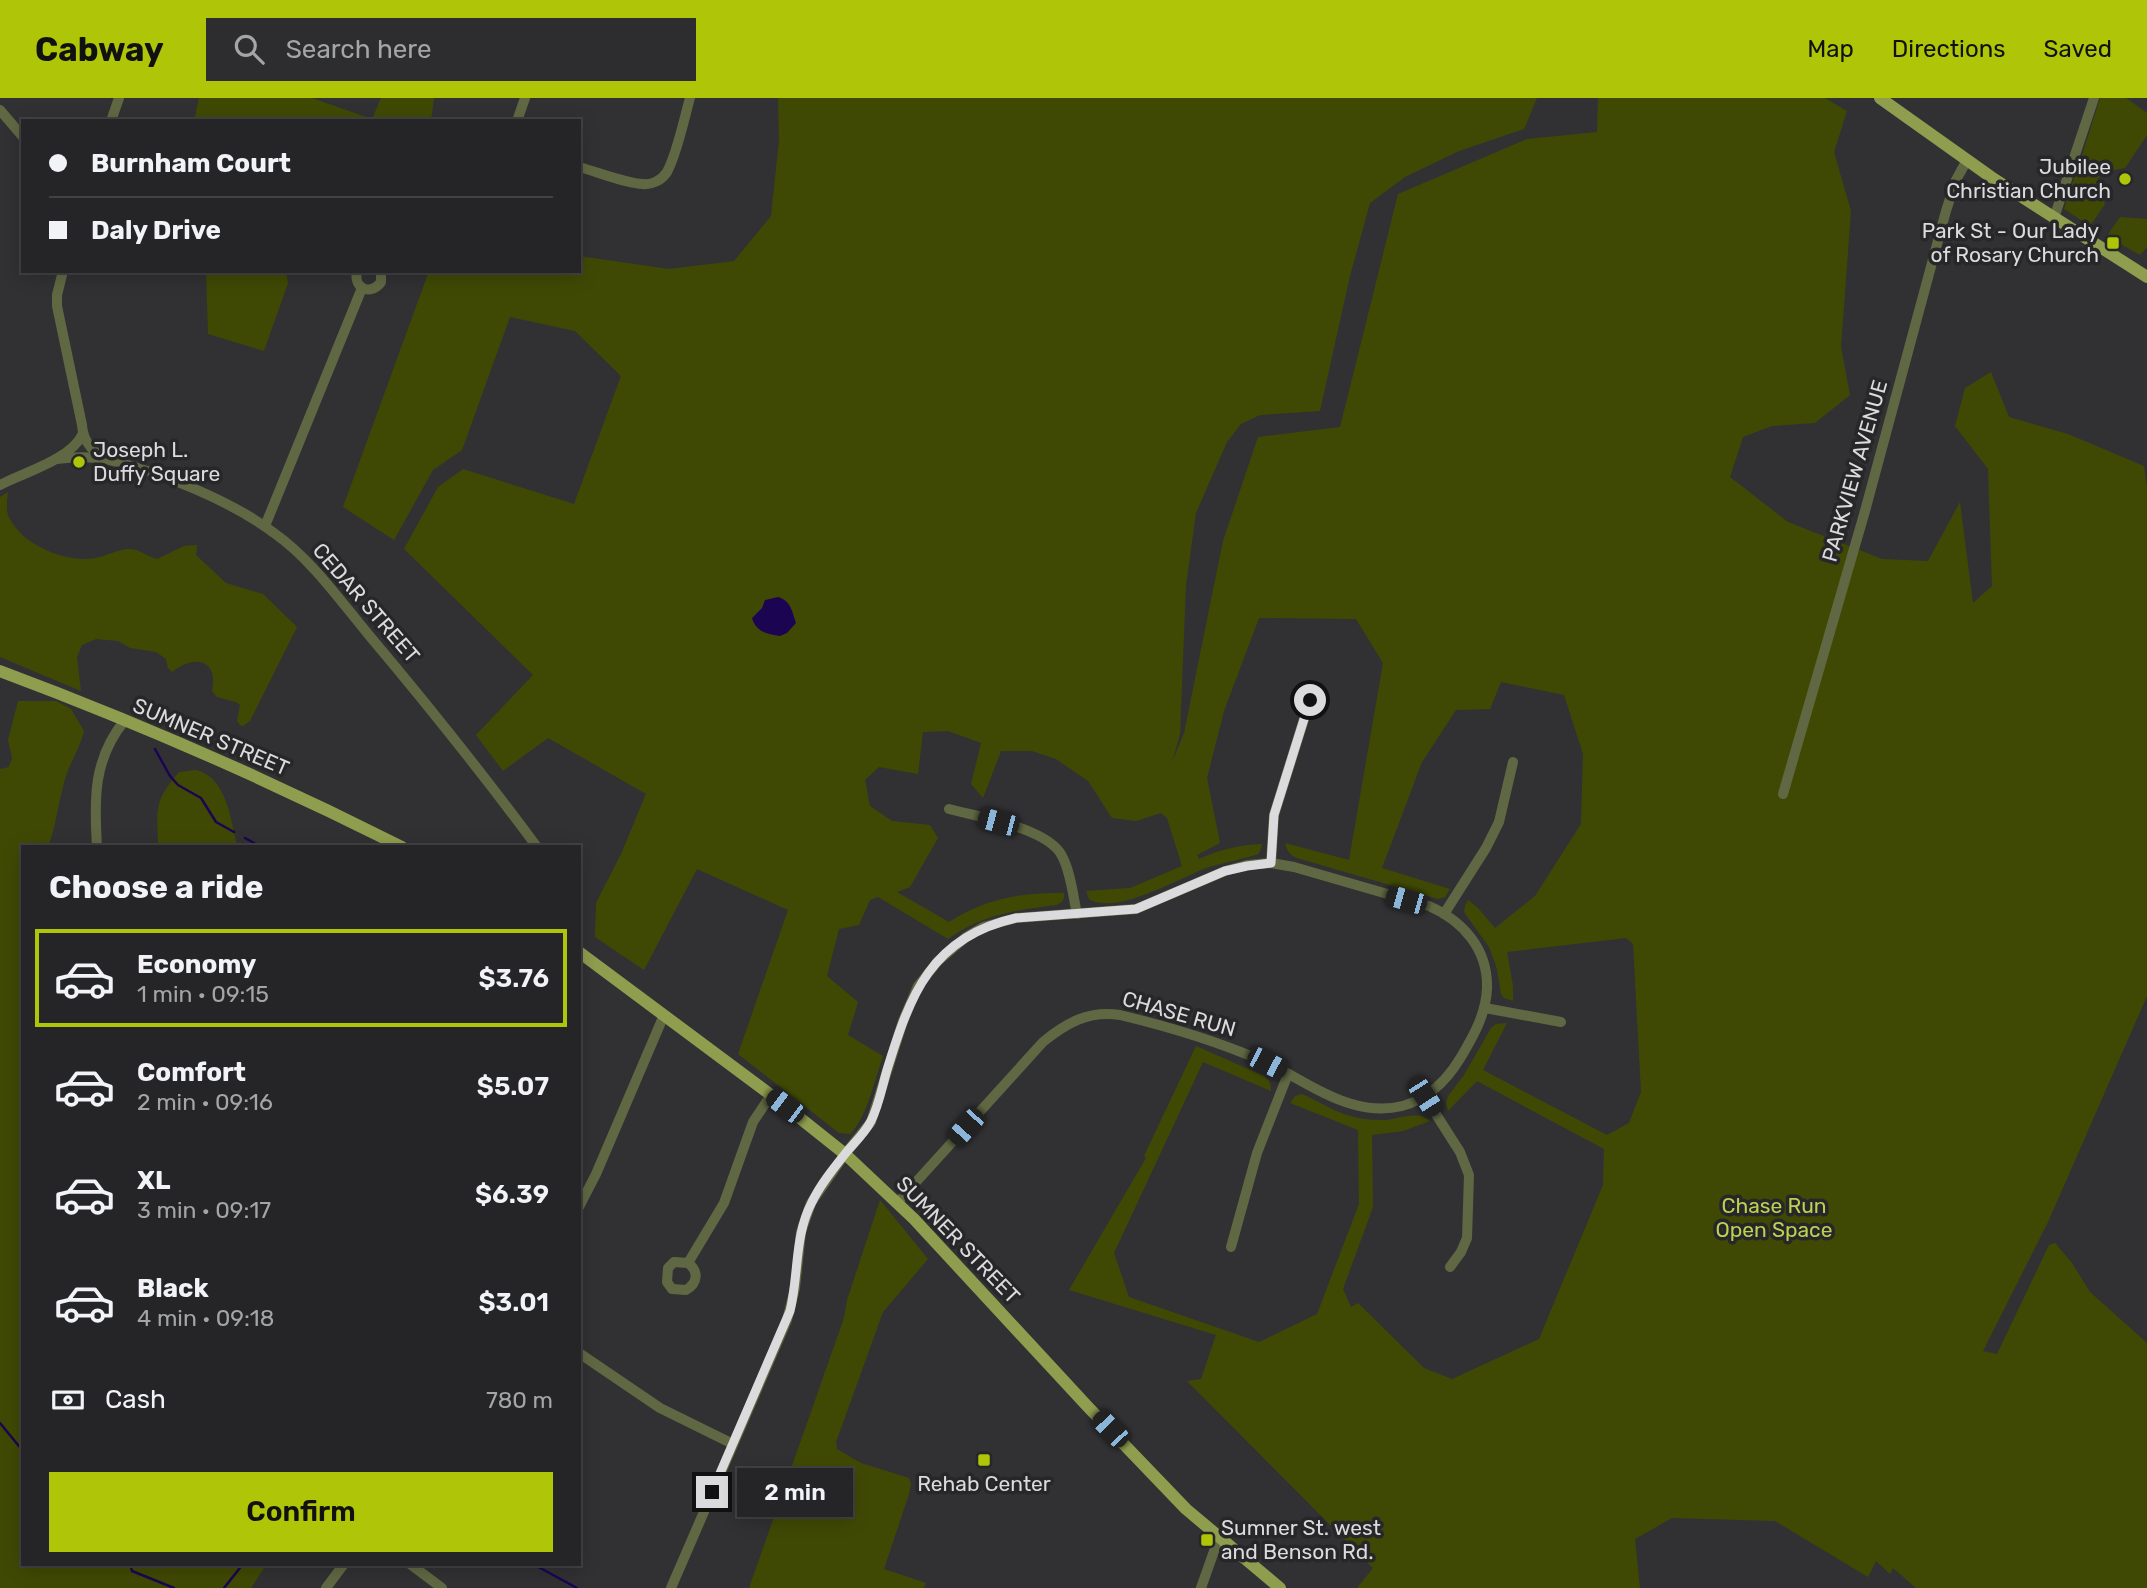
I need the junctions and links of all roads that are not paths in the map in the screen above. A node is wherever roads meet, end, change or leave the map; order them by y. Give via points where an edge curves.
1 (119, 98) edge
2 (525, 98) edge
3 (690, 98) edge
4 (1880, 98) edge
5 (2094, 98) edge
6 (0, 110) edge
7 (112, 119) edge
8 (518, 119) edge
9 (21, 135) edge
10 (1967, 160) junction
11 (581, 168) edge
12 (2054, 218) junction
13 (62, 273) edge
14 (357, 273) edge
15 (381, 273) edge
16 (2147, 277) edge
17 (362, 288) junction
18 (82, 435) junction
19 (56, 459) junction
20 (107, 460) junction
21 (0, 485) edge
22 (265, 526) junction
23 (1, 674) edge
24 (1310, 700) dead end
25 (125, 720) junction
26 (1513, 762) dead end
27 (1783, 794) dead end
28 (949, 809) dead end
29 (97, 845) edge
30 (398, 845) edge
31 (535, 845) edge
32 (1271, 863) junction
33 (1077, 914) junction
34 (1444, 914) junction
35 (581, 953) edge
36 (1485, 1008) junction
37 (664, 1015) junction
38 (1561, 1021) dead end
39 (1288, 1074) junction
40 (771, 1095) junction
41 (1425, 1097) junction
42 (845, 1154) junction
43 (581, 1203) edge
44 (897, 1203) junction
45 (1231, 1247) dead end
46 (688, 1263) dead end
47 (1450, 1267) dead end
48 (581, 1354) edge
49 (733, 1444) junction
50 (1219, 1537) junction
51 (342, 1566) edge
52 (413, 1566) edge
53 (326, 1588) edge
54 (442, 1588) edge
55 (671, 1588) edge
56 (1201, 1588) edge
57 (1280, 1588) edge

1 - 7 street
2 - 8 street
3 - 11 street via 666,174 657,182 638,184
4 - 10 main road
5 - 12 street
6 - 9 street
10 - 12 main road
10 - 27 street, PARKVIEW AVENUE via 1946,211
12 - 16 main road
13 - 18 street via 57,306
14 - 17 street via 356,282
15 - 17 street via 378,287
17 - 22 street
18 - 19 street, CEDAR STREET
18 - 20 street, CEDAR STREET via 94,452
19 - 20 street, CEDAR STREET
19 - 21 street, CEDAR STREET
20 - 22 street, CEDAR STREET via 200,492
22 - 31 street, CEDAR STREET via 301,556 334,593
23 - 25 main road, SUMNER STREET
24 - 32 street via 1274,815
25 - 29 street via 108,744 98,778
25 - 30 main road, SUMNER STREET
26 - 34 street via 1499,822
28 - 33 street via 1040,835 1054,845 1062,857
32 - 33 street, CHASE RUN via 1225,871 1136,909
32 - 34 street, CHASE RUN
33 - 42 street, CHASE RUN via 1016,918 983,927 938,961 911,1000 871,1122
34 - 36 street, CHASE RUN via 1472,939 1482,955
35 - 37 main road, SUMNER STREET
36 - 38 street
36 - 41 street, CHASE RUN via 1457,1063
37 - 40 main road, SUMNER STREET
37 - 43 street
39 - 41 street, CHASE RUN via 1332,1097 1369,1108 1394,1108
39 - 44 street, CHASE RUN via 1202,1037 1131,1017 1110,1013 1079,1019 1043,1042
39 - 45 street via 1257,1153
40 - 42 main road, SUMNER STREET
40 - 46 street via 753,1122 724,1203
41 - 47 street via 1469,1175 1467,1238
42 - 44 main road, SUMNER STREET
42 - 49 street, CHASE RUN via 807,1212 790,1311
44 - 50 main road, SUMNER STREET via 1154,1477
48 - 49 street via 660,1408
49 - 55 street, CHASE RUN
50 - 56 street
50 - 57 main road, SUMNER STREET
51 - 53 street
52 - 54 street

